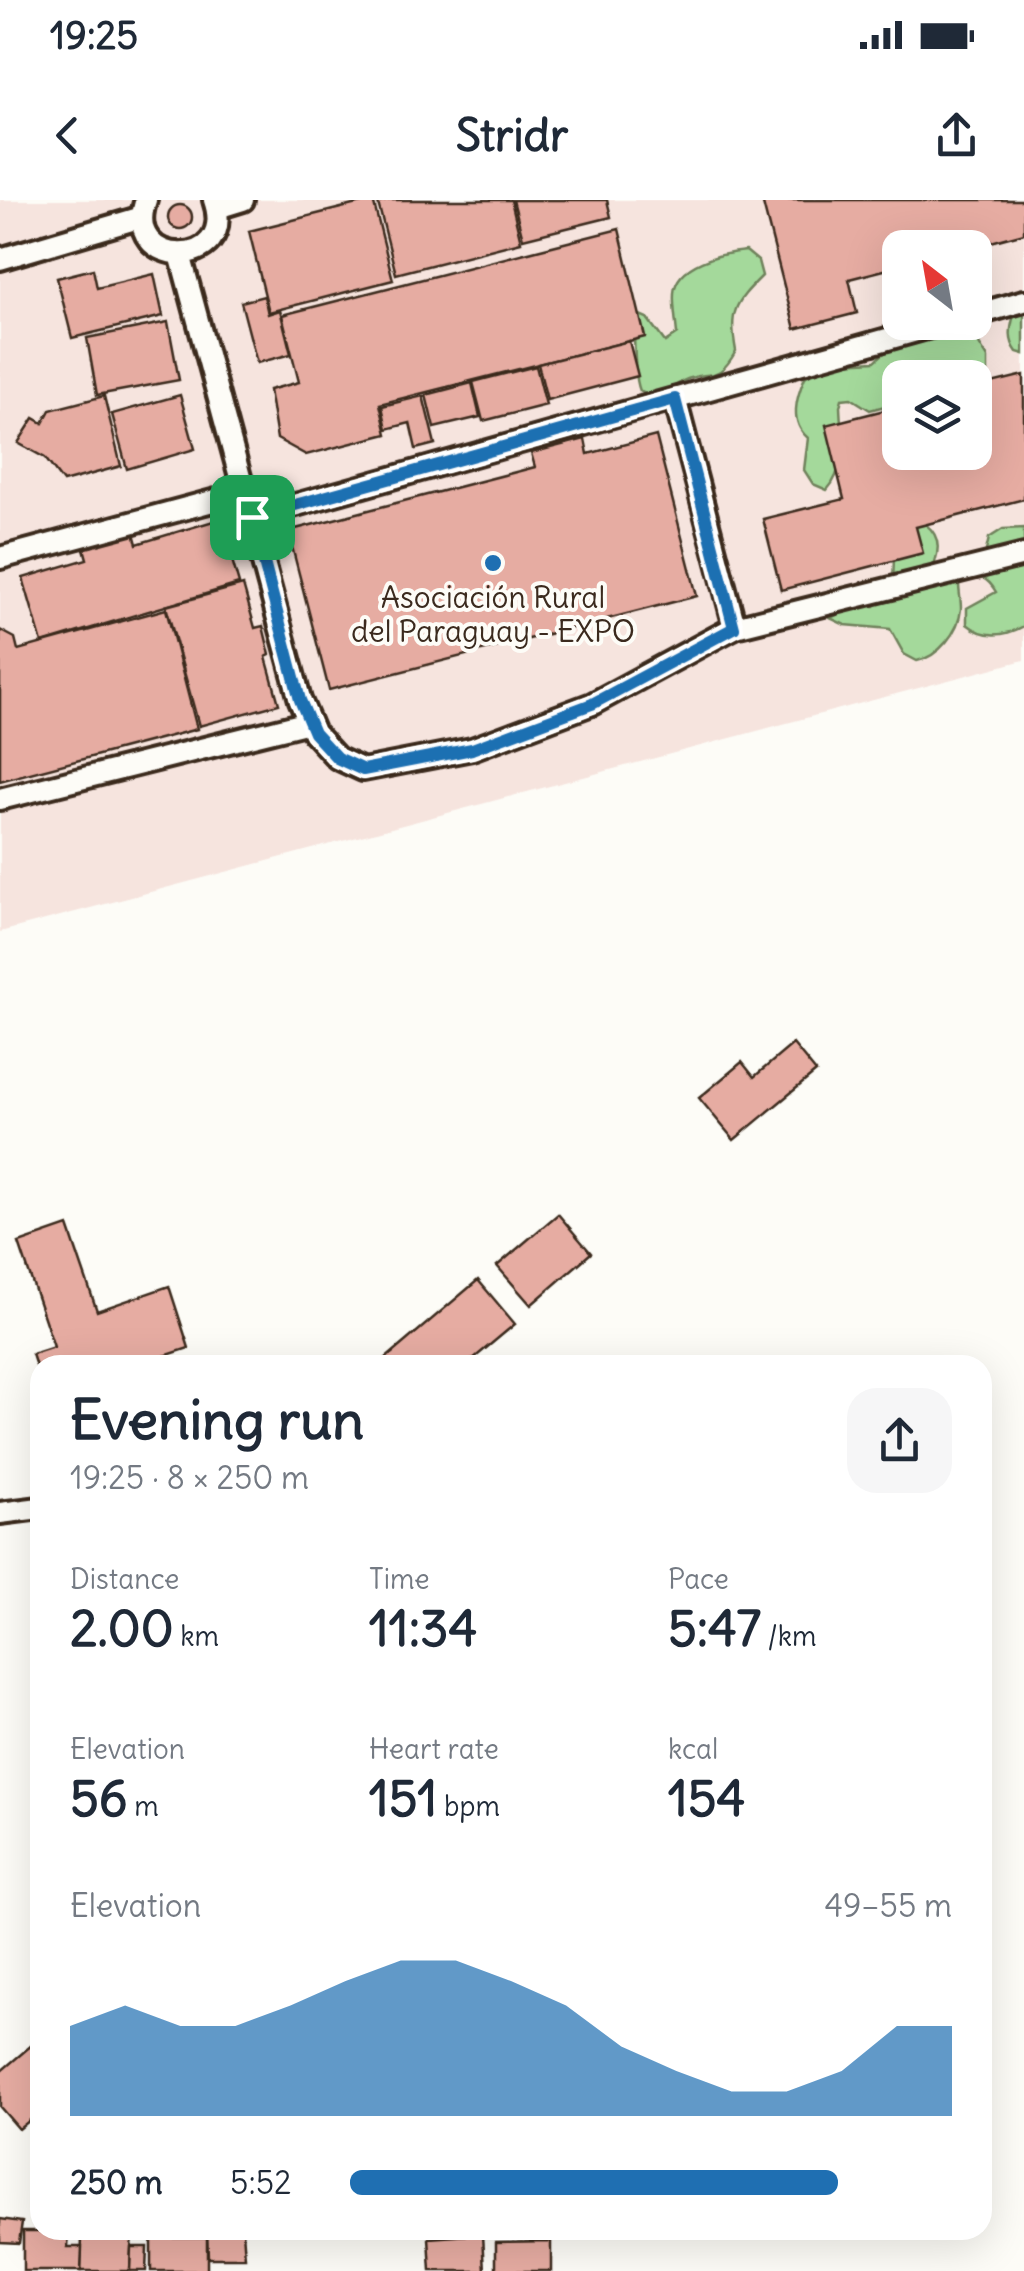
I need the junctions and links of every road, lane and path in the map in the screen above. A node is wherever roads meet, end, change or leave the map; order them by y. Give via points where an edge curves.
1 (243, 200) edge
2 (216, 204) edge
3 (144, 208) edge
4 (180, 254) junction
5 (0, 259) edge
6 (1024, 301) edge
7 (992, 310) edge
8 (884, 340) edge
9 (675, 399) junction
10 (246, 492) junction
11 (252, 517) junction
12 (1024, 555) edge
13 (0, 558) edge
14 (734, 628) junction
15 (309, 722) junction
16 (0, 799) edge
17 (30, 1509) edge
18 (0, 1513) edge

1 - 2 lane
2 - 4 lane via 210,240
3 - 4 lane via 149,239
3 - 5 lane
4 - 10 lane
6 - 7 lane
8 - 9 lane
9 - 11 lane
9 - 14 lane
10 - 11 lane
10 - 13 lane
11 - 15 lane
12 - 14 lane
14 - 15 lane via 592,704 472,749 363,770 337,758
15 - 16 lane
17 - 18 lane

